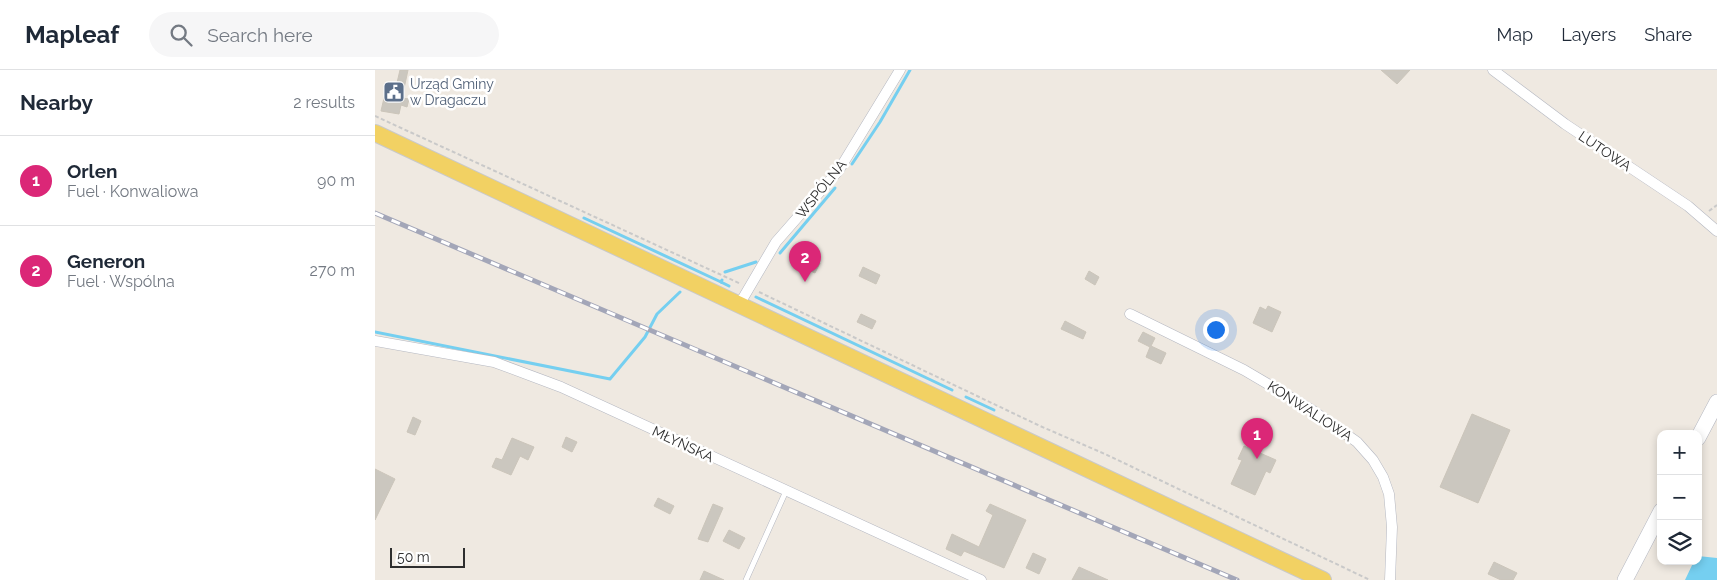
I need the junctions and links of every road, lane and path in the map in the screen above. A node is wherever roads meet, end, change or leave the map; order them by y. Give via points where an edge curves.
1 (900, 70) edge
2 (1493, 70) edge
3 (375, 116) edge
4 (375, 133) edge
5 (1717, 231) edge
6 (749, 287) junction
7 (739, 305) junction
8 (1130, 314) dead end
9 (375, 341) edge
10 (1717, 402) edge
11 (1702, 430) edge
12 (786, 491) junction
13 (1657, 519) edge
14 (746, 580) edge
15 (981, 580) edge
16 (1323, 580) edge
17 (1369, 580) edge
18 (1390, 580) edge
19 (1625, 580) edge

1 - 6 street, WSPÓLNA via 839,170 776,242
2 - 5 street, LUTOWA via 1565,124 1687,206
3 - 6 path
4 - 7 main road
6 - 7 street, WSPÓLNA
6 - 17 path
7 - 16 main road
8 - 18 street, KONWALIOWA via 1244,370 1312,410 1357,442 1373,460 1389,494 1392,527
9 - 12 street, MŁYŃSKA via 493,362 561,388
10 - 11 main road
12 - 14 lane
12 - 15 street, MŁYŃSKA
13 - 19 main road

